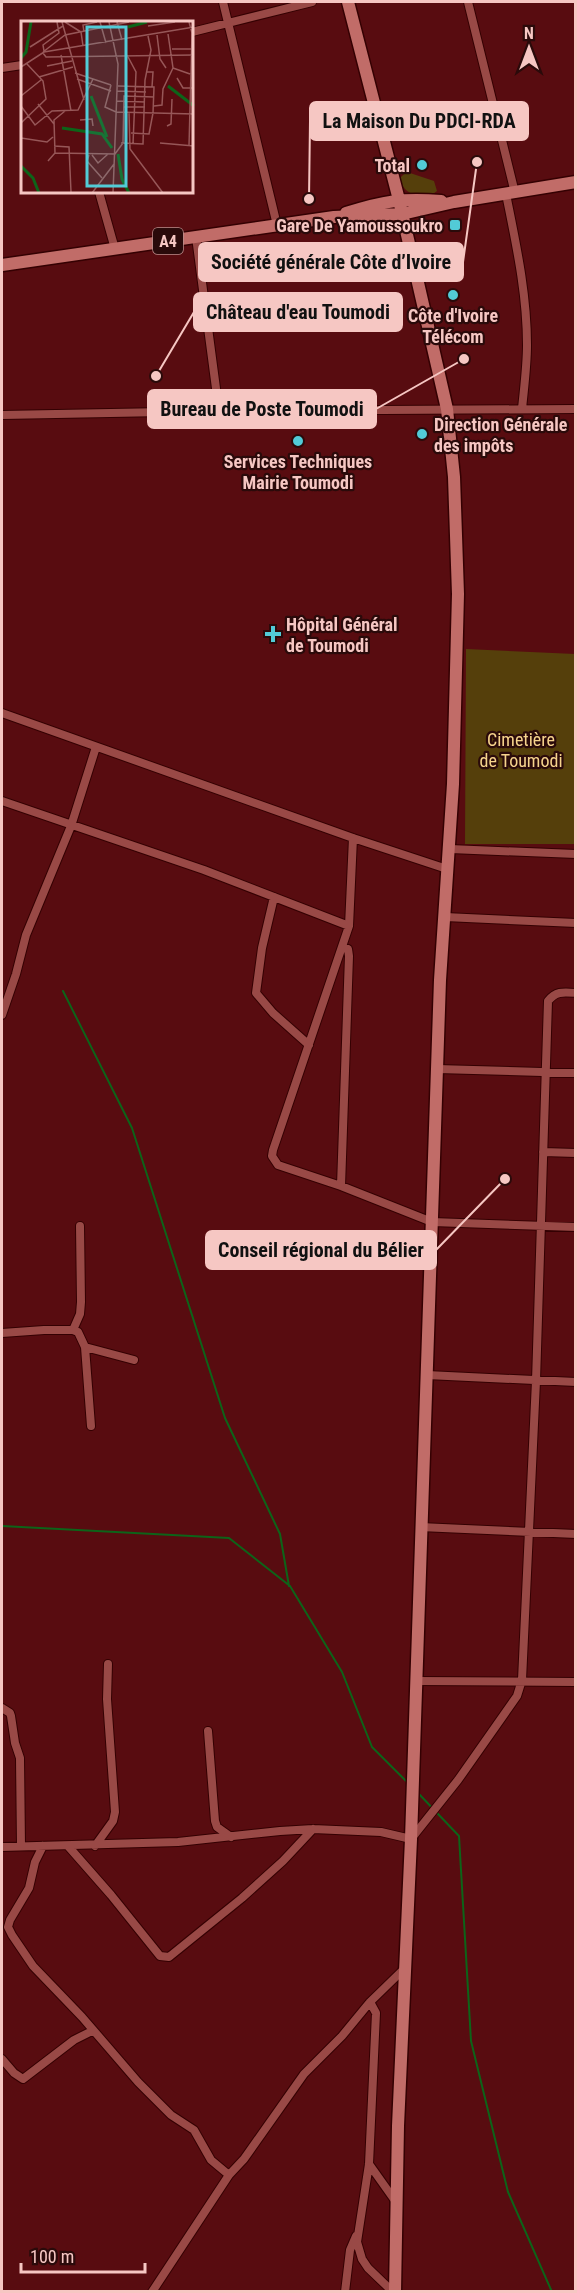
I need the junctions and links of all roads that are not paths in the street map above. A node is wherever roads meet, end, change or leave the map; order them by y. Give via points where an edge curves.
1 (223, 2) edge
2 (312, 2) edge
3 (348, 2) edge
4 (468, 2) edge
5 (228, 22) junction
6 (194, 31) edge
7 (21, 65) edge
8 (2, 68) edge
9 (576, 182) edge
10 (100, 194) edge
11 (510, 194) junction
12 (399, 200) junction
13 (454, 202) junction
14 (402, 214) junction
15 (334, 217) junction
16 (277, 225) junction
17 (196, 237) junction
18 (115, 249) junction
19 (2, 265) edge
20 (447, 409) junction
21 (522, 409) junction
22 (576, 409) edge
23 (219, 411) junction
24 (2, 415) edge
25 (2, 713) edge
26 (96, 747) junction
27 (2, 801) edge
28 (71, 826) junction
29 (353, 838) junction
30 (450, 849) junction
31 (576, 854) edge
32 (447, 869) junction
33 (274, 897) junction
34 (445, 917) junction
35 (576, 923) edge
36 (349, 926) junction
37 (343, 947) junction
38 (576, 993) edge
39 (2, 1015) edge
40 (309, 1045) junction
41 (437, 1069) junction
42 (546, 1072) junction
43 (576, 1073) edge
44 (543, 1152) junction
45 (576, 1153) edge
46 (340, 1186) junction
47 (432, 1222) junction
48 (80, 1226) dead end
49 (541, 1226) junction
50 (576, 1227) edge
51 (73, 1330) junction
52 (2, 1333) edge
53 (85, 1347) junction
54 (134, 1360) dead end
55 (427, 1375) junction
56 (536, 1381) junction
57 (576, 1382) edge
58 (91, 1426) dead end
59 (420, 1527) junction
60 (528, 1532) junction
61 (576, 1534) edge
62 (108, 1664) dead end
63 (522, 1680) junction
64 (415, 1681) junction
65 (576, 1682) edge
66 (2, 1708) edge
67 (208, 1731) dead end
68 (313, 1829) junction
69 (231, 1837) junction
70 (411, 1839) junction
71 (21, 1846) junction
72 (43, 1846) junction
73 (68, 1846) junction
74 (95, 1846) junction
75 (2, 1847) edge
76 (405, 1968) junction
77 (370, 2002) junction
78 (92, 2031) junction
79 (2, 2059) edge
80 (369, 2164) junction
81 (229, 2175) junction
82 (398, 2204) junction
83 (356, 2235) junction
84 (152, 2292) edge
85 (345, 2292) edge
86 (394, 2292) edge

1 - 5 street
2 - 5 street
3 - 12 main road
4 - 11 street
5 - 6 street
5 - 16 street
7 - 8 street
9 - 11 main road, A4
10 - 18 street
11 - 13 main road, A4
11 - 21 street via 526,316
12 - 13 main road, A4
12 - 14 main road
12 - 15 main road, A4 via 375,203
13 - 14 main road, A4
14 - 15 main road, A4
14 - 20 main road
15 - 16 main road, A4
16 - 17 main road, A4
17 - 18 main road, A4
17 - 23 street
18 - 19 main road, A4
20 - 21 street
20 - 23 street
20 - 30 main road via 458,594
21 - 22 street
23 - 24 street
25 - 26 street
26 - 28 street
26 - 29 street
27 - 28 street
28 - 33 street
28 - 39 street via 26,935
29 - 32 street
29 - 36 street
30 - 31 street
30 - 32 main road
32 - 34 main road
33 - 36 street
33 - 40 street via 256,993
34 - 35 street
34 - 41 main road
36 - 37 street
37 - 40 street
37 - 46 street via 348,949 349,956
38 - 42 street via 560,992 548,1001
40 - 46 street via 272,1156 278,1165
41 - 42 street
41 - 47 main road
42 - 43 street
42 - 44 street
44 - 45 street
44 - 49 street
46 - 47 street
47 - 49 street
47 - 55 main road
48 - 51 street via 81,1302
49 - 50 street
49 - 56 street
51 - 52 street
51 - 53 street
53 - 54 street
53 - 58 street
55 - 56 street
55 - 59 main road
56 - 57 street
56 - 60 street
59 - 60 street
59 - 64 main road
60 - 61 street
60 - 63 street
62 - 74 street via 115,1812
63 - 64 street
63 - 65 street
63 - 70 street via 517,1696
64 - 70 main road
66 - 71 street via 11,1716 20,1758
67 - 69 street via 215,1821
68 - 69 street
68 - 70 street via 381,1832
68 - 73 street via 242,1898 169,1957 160,1956
69 - 74 street
70 - 76 main road
71 - 72 street
71 - 75 street
72 - 73 street
72 - 78 street via 29,1888 8,1927 33,1966
73 - 74 street
76 - 77 street
76 - 82 main road
77 - 80 street via 376,2013
77 - 81 street via 304,2074
78 - 79 street via 23,2079
78 - 81 street via 163,2107 194,2130 211,2160
80 - 82 street
80 - 83 street
81 - 84 street
82 - 86 main road
83 - 85 street via 350,2250
83 - 86 street via 362,2259

